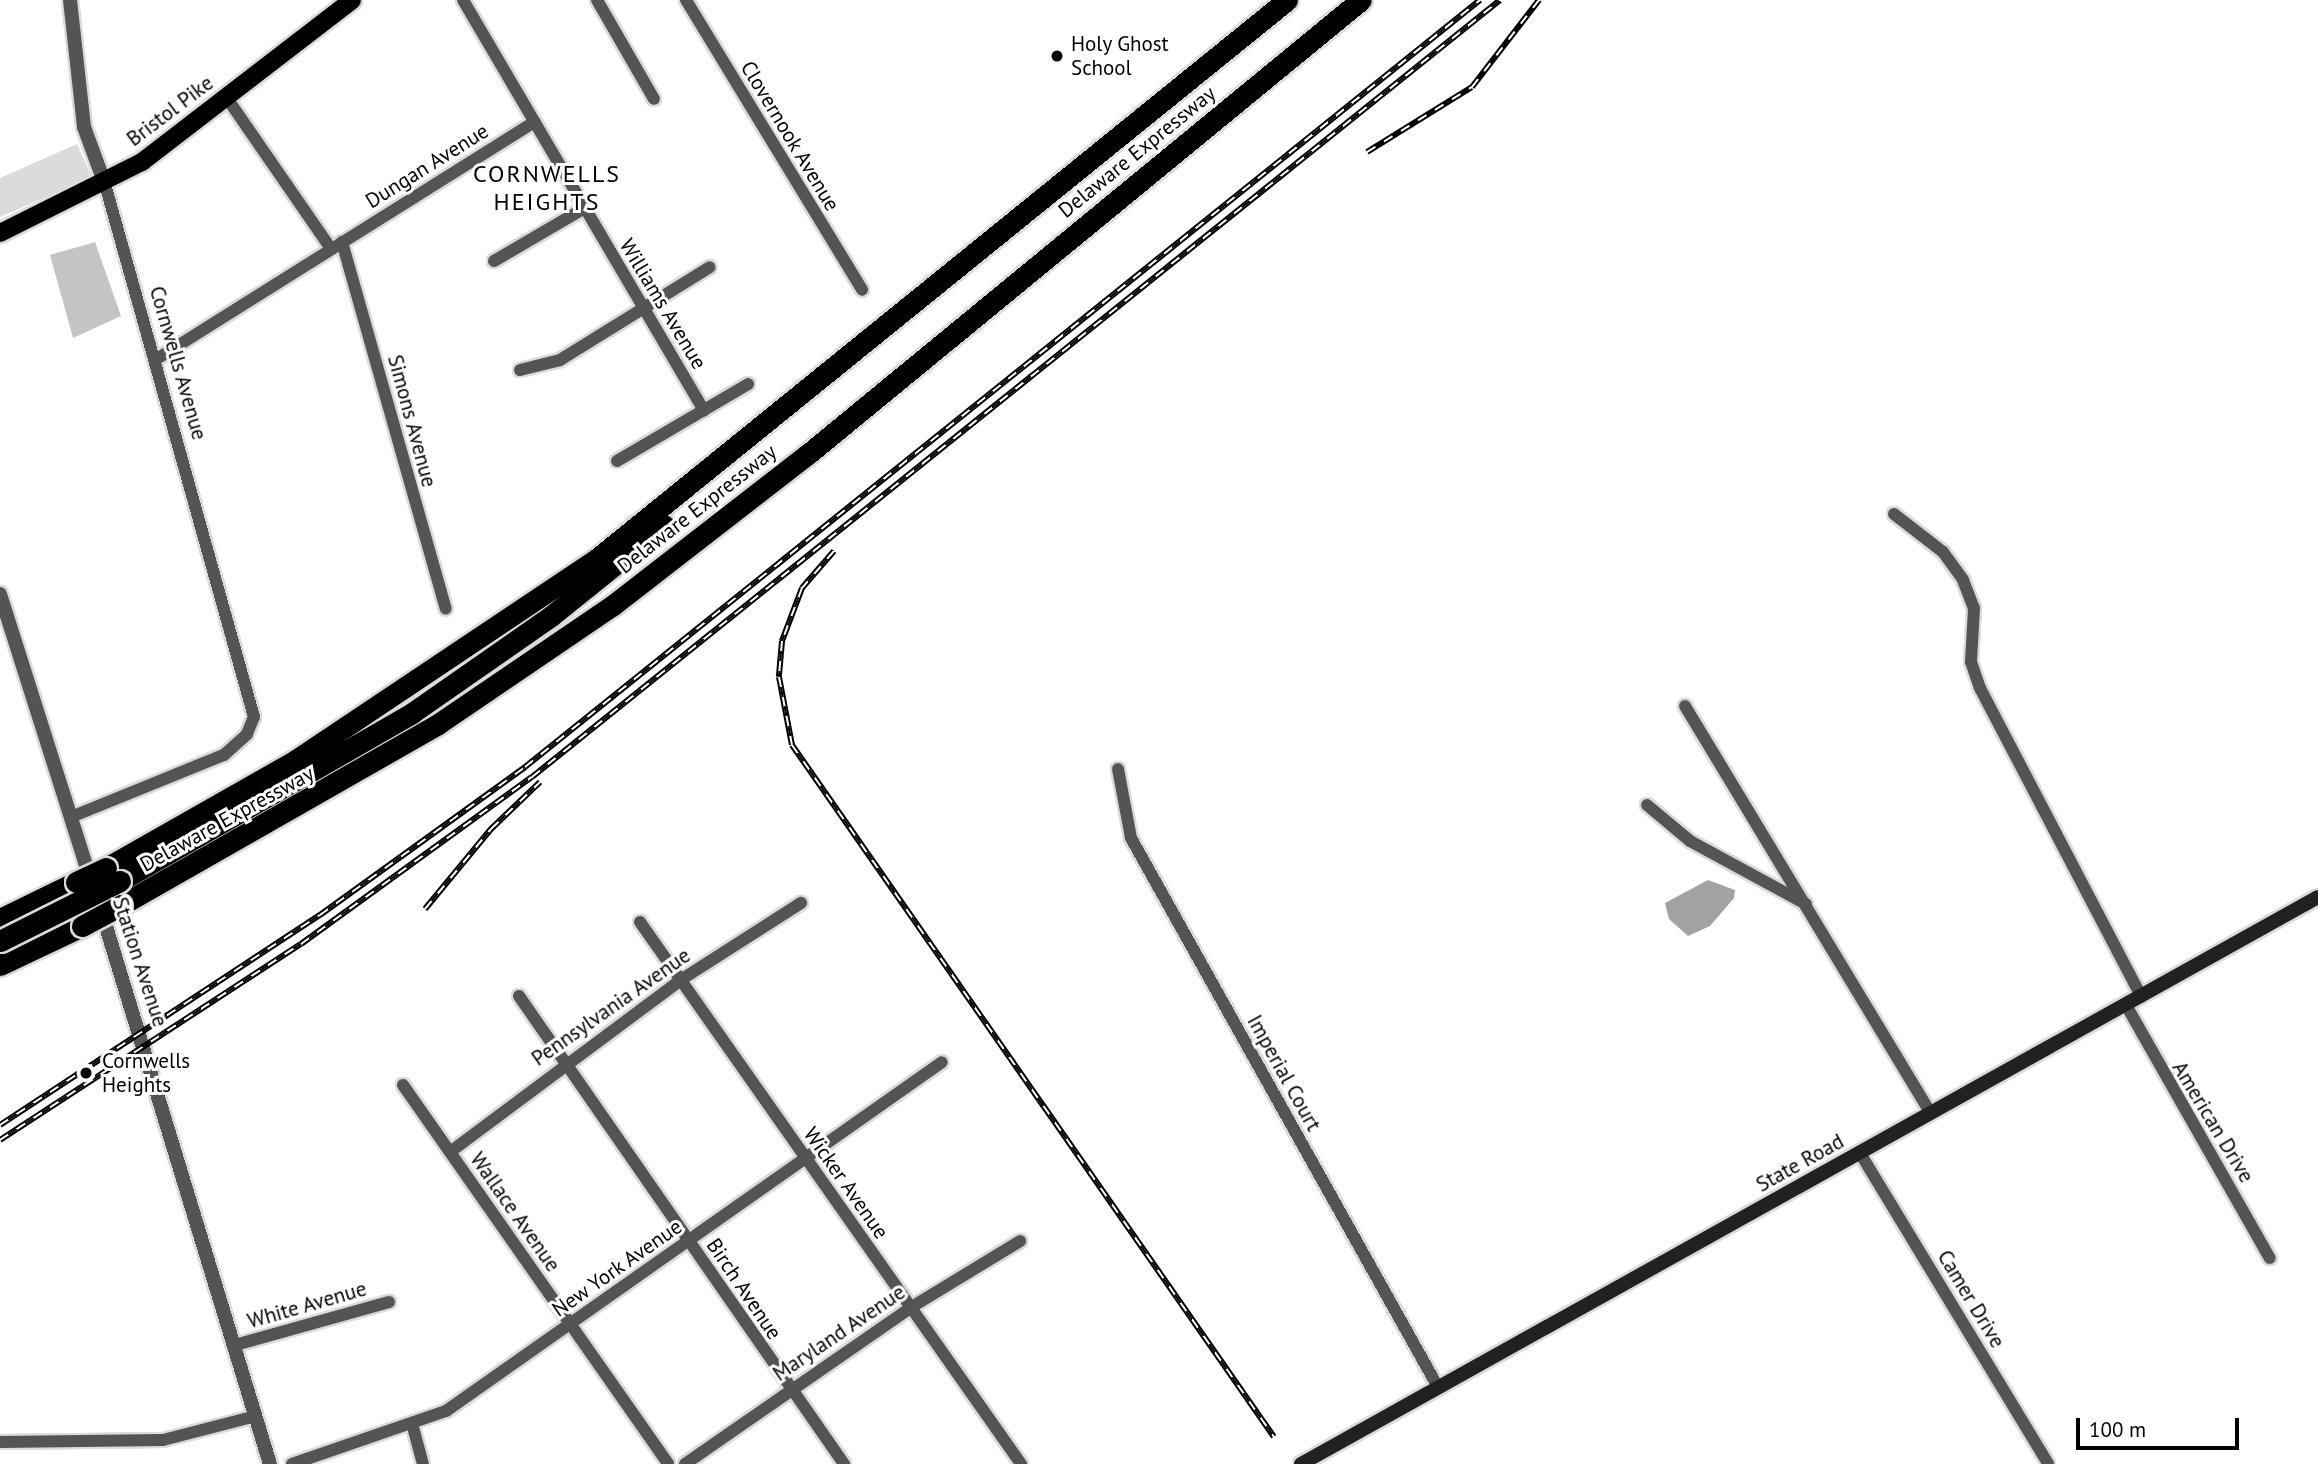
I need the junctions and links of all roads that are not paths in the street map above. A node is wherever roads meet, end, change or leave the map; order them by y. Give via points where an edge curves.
1 (70, 0) edge
2 (352, 0) edge
3 (463, 0) edge
4 (597, 0) edge
5 (686, 0) edge
6 (1287, 0) edge
7 (1361, 0) edge
8 (227, 98) junction
9 (654, 99) dead end
10 (534, 122) junction
11 (105, 184) junction
12 (583, 209) junction
13 (0, 233) edge
14 (336, 246) junction
15 (494, 261) dead end
16 (710, 267) dead end
17 (862, 290) dead end
18 (645, 310) junction
19 (155, 359) junction
20 (520, 370) dead end
21 (748, 384) dead end
22 (704, 410) junction
23 (617, 461) dead end
24 (1894, 514) dead end
25 (0, 594) edge
26 (446, 609) dead end
27 (1685, 706) dead end
28 (1118, 769) dead end
29 (1647, 805) dead end
30 (71, 817) junction
31 (113, 874) junction
32 (2318, 897) edge
33 (802, 903) dead end
34 (1806, 904) junction
35 (0, 919) edge
36 (640, 922) dead end
37 (0, 941) edge
38 (0, 965) edge
39 (679, 981) junction
40 (519, 996) dead end
41 (2141, 996) junction
42 (2126, 1004) junction
43 (943, 1062) dead end
44 (563, 1063) junction
45 (403, 1085) dead end
46 (1931, 1114) junction
47 (450, 1152) junction
48 (1860, 1153) junction
49 (805, 1159) junction
50 (688, 1241) junction
51 (1020, 1241) dead end
52 (2270, 1258) dead end
53 (389, 1302) dead end
54 (910, 1308) junction
55 (571, 1324) junction
56 (235, 1345) junction
57 (1438, 1387) junction
58 (790, 1390) junction
59 (256, 1416) junction
60 (413, 1427) junction
61 (0, 1442) edge
62 (270, 1464) edge
63 (292, 1464) edge
64 (423, 1464) edge
65 (668, 1464) edge
66 (685, 1464) edge
67 (844, 1464) edge
68 (1021, 1464) edge
69 (1301, 1464) edge
70 (2048, 1464) edge

1 - 11 street, Cornwells Avenue via 84,127
2 - 8 main road, Bristol Pike
3 - 10 street, Williams Avenue
4 - 9 street
5 - 17 street, Clovernook Avenue
6 - 31 highway, Delaware Expressway via 904,313 853,370 502,651 319,771
7 - 38 highway, Delaware Expressway, bridge via 808,454 613,606 438,724 121,905
8 - 11 main road, Bristol Pike
8 - 14 street, Simons Avenue
10 - 12 street, Williams Avenue
10 - 14 street, Dungan Avenue
11 - 13 main road, Bristol Pike
11 - 19 street, Cornwells Avenue
12 - 15 street
12 - 18 street, Williams Avenue
14 - 19 street, Dungan Avenue
14 - 26 street, Simons Avenue
16 - 18 street
18 - 20 street via 560,360
18 - 22 street, Williams Avenue
19 - 30 street, Cornwells Avenue via 254,705 247,734 233,750 181,777
21 - 22 street
22 - 23 street
24 - 41 street via 1943,552 1963,580 1974,608 1971,662 1980,688
25 - 30 street, Station Avenue
27 - 34 street
28 - 57 street, Imperial Court via 1131,838
29 - 34 street via 1690,841
30 - 56 street, Station Avenue
31 - 35 highway, bridge via 76,883
31 - 37 highway, bridge
32 - 41 main road, State Road
33 - 39 street, Pennsylvania Avenue
34 - 46 street
36 - 39 street, Wicker Avenue
39 - 44 street, Pennsylvania Avenue
39 - 49 street, Wicker Avenue
40 - 44 street, Birch Avenue
41 - 42 main road, State Road
42 - 46 main road, State Road
42 - 52 street, American Drive
43 - 49 street, New York Avenue
44 - 47 street, Pennsylvania Avenue
44 - 50 street, Birch Avenue
45 - 47 street, Wallace Avenue
46 - 48 main road, State Road
47 - 55 street, Wallace Avenue
48 - 57 main road, State Road
48 - 70 street, Camer Drive
49 - 50 street, New York Avenue
49 - 54 street, Wicker Avenue
50 - 55 street, New York Avenue
50 - 58 street, Birch Avenue
51 - 54 street, Maryland Avenue
53 - 56 street, White Avenue
54 - 58 street, Maryland Avenue
54 - 68 street, Wicker Avenue
55 - 60 street, New York Avenue
55 - 65 street, Wallace Avenue
56 - 59 street, Station Avenue
57 - 69 main road, State Road
58 - 66 street, Maryland Avenue
58 - 67 street, Birch Avenue
59 - 61 street via 163,1440
59 - 62 street, Station Avenue
60 - 63 street, New York Avenue
60 - 64 street

